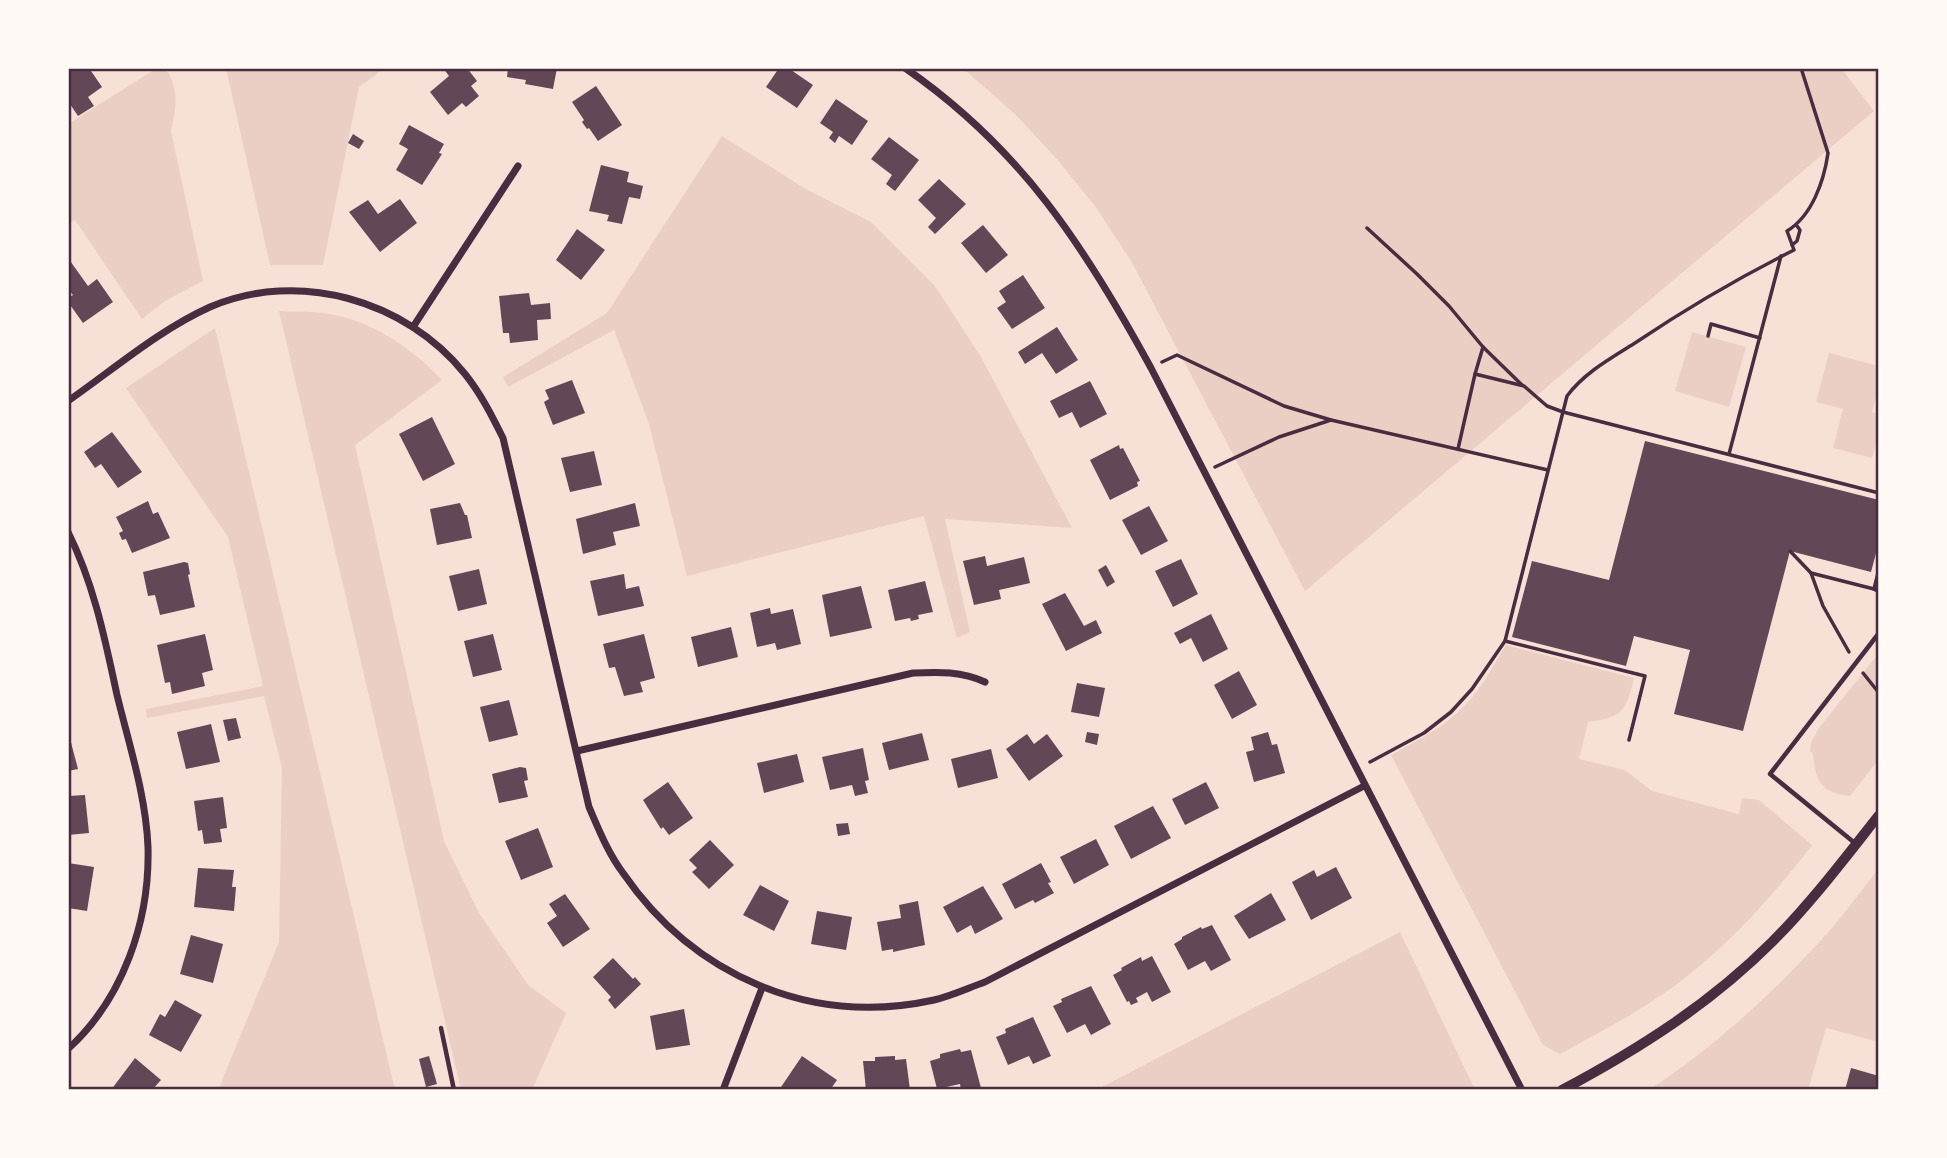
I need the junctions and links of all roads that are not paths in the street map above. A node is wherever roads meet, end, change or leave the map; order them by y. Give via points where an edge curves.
1 (905, 68) edge
2 (518, 166) dead end
3 (413, 327) junction
4 (68, 401) edge
5 (68, 532) edge
6 (1879, 633) edge
7 (985, 682) dead end
8 (577, 751) junction
9 (1364, 786) junction
10 (1879, 815) edge
11 (1856, 844) junction
12 (762, 988) junction
13 (441, 1028) dead end
14 (68, 1049) edge
15 (454, 1090) edge
16 (723, 1090) edge
17 (1522, 1090) edge
18 (1562, 1090) edge

1 - 9 street via 975,125 1032,182 1103,281
2 - 3 street
3 - 4 street via 357,300 323,292 248,295 179,323
3 - 8 street via 464,372 503,438
5 - 14 street via 94,593 142,799 148,847 145,898 134,947 111,996
6 - 11 lane via 1770,774
7 - 8 street via 948,672 913,673
8 - 12 street via 589,807 605,845 648,907 710,962
9 - 12 street via 985,982 936,1000 846,1006 800,1000
9 - 17 street
10 - 11 street
11 - 18 street via 1800,913 1737,975 1653,1039
12 - 16 street
13 - 15 lane

